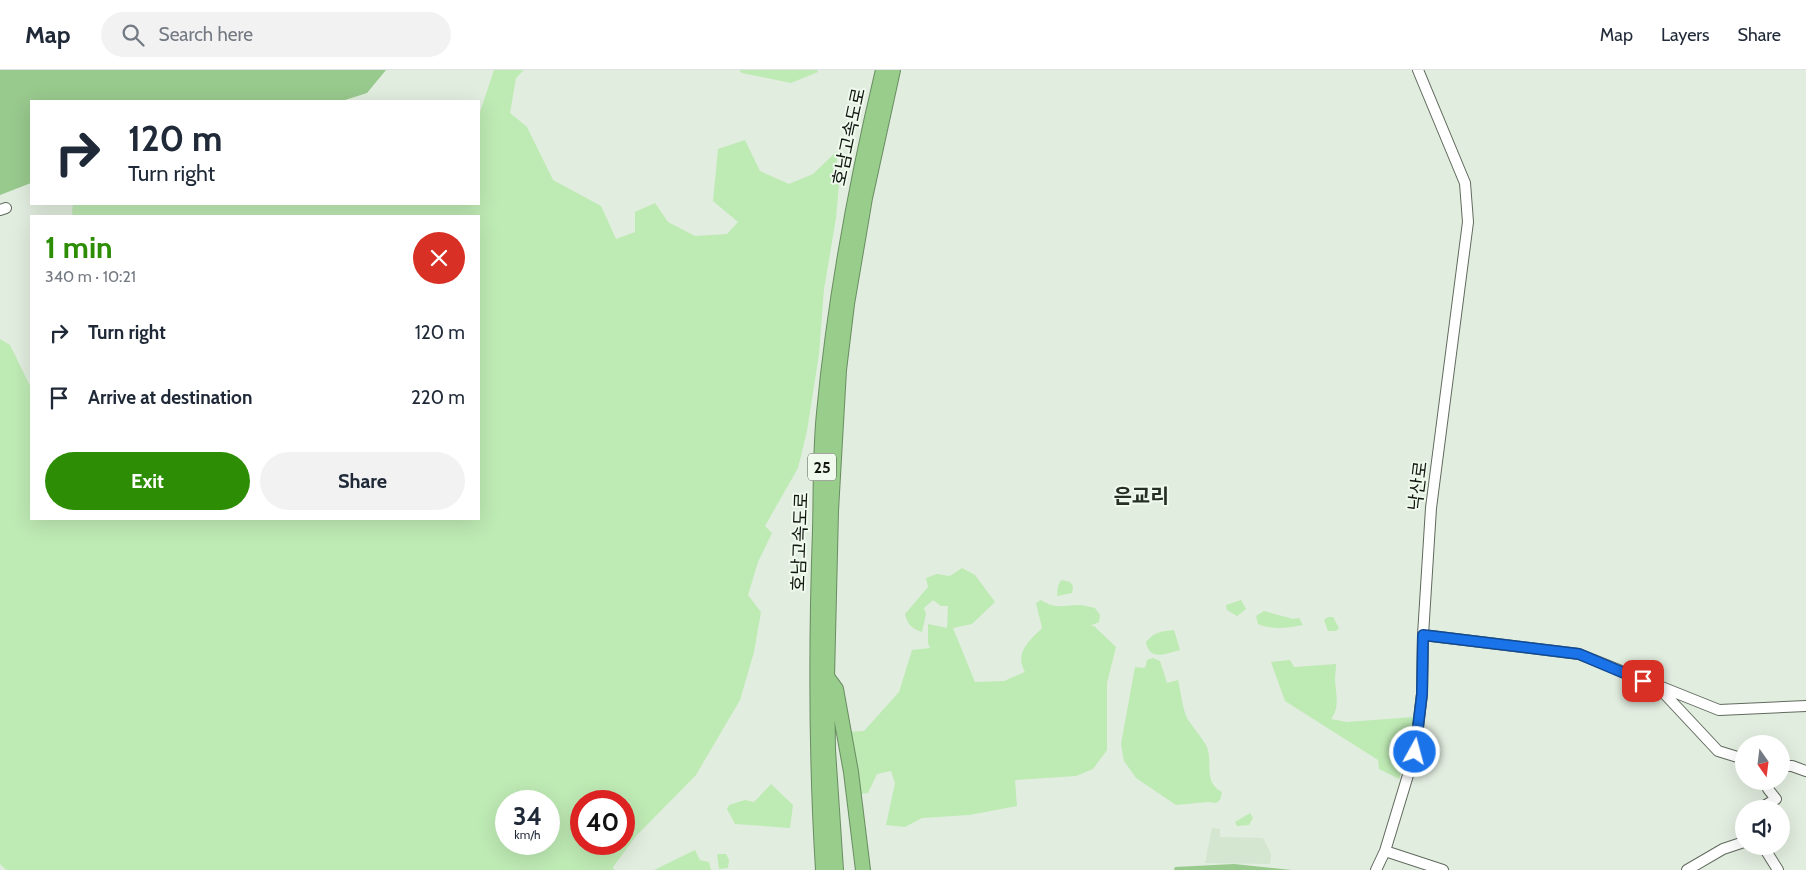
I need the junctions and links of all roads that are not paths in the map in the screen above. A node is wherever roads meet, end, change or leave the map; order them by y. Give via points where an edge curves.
1 (883, 70) edge
2 (893, 70) edge
3 (1418, 70) edge
4 (1423, 635) junction
5 (827, 677) junction
6 (1657, 686) junction
7 (1806, 706) edge
8 (1735, 756) edge
9 (1790, 766) edge
10 (1806, 771) edge
11 (1769, 790) edge
12 (1774, 800) edge
13 (1735, 845) edge
14 (1385, 851) junction
15 (1769, 855) edge
16 (823, 870) edge
17 (836, 870) edge
18 (863, 870) edge
19 (1376, 870) edge
20 (1443, 870) edge
21 (1687, 870) edge
22 (1778, 870) edge

1 - 16 highway, 호남고속도로 / 25 via 850,222 824,416 816,706
2 - 5 highway, 호남고속도로 / 25 via 864,198 838,370 829,550
3 - 4 street, 낙산로 via 1465,183 1468,222 1431,508
4 - 6 street via 1579,654
4 - 14 street, 낙산로 via 1422,694 1415,752
5 - 17 highway, 호남고속도로 / 25
5 - 18 highway via 836,689 851,772
6 - 7 street via 1719,710
6 - 8 street via 1718,751
9 - 10 street
11 - 12 street
13 - 21 street
14 - 19 street, 낙산로
14 - 20 street
15 - 22 street

